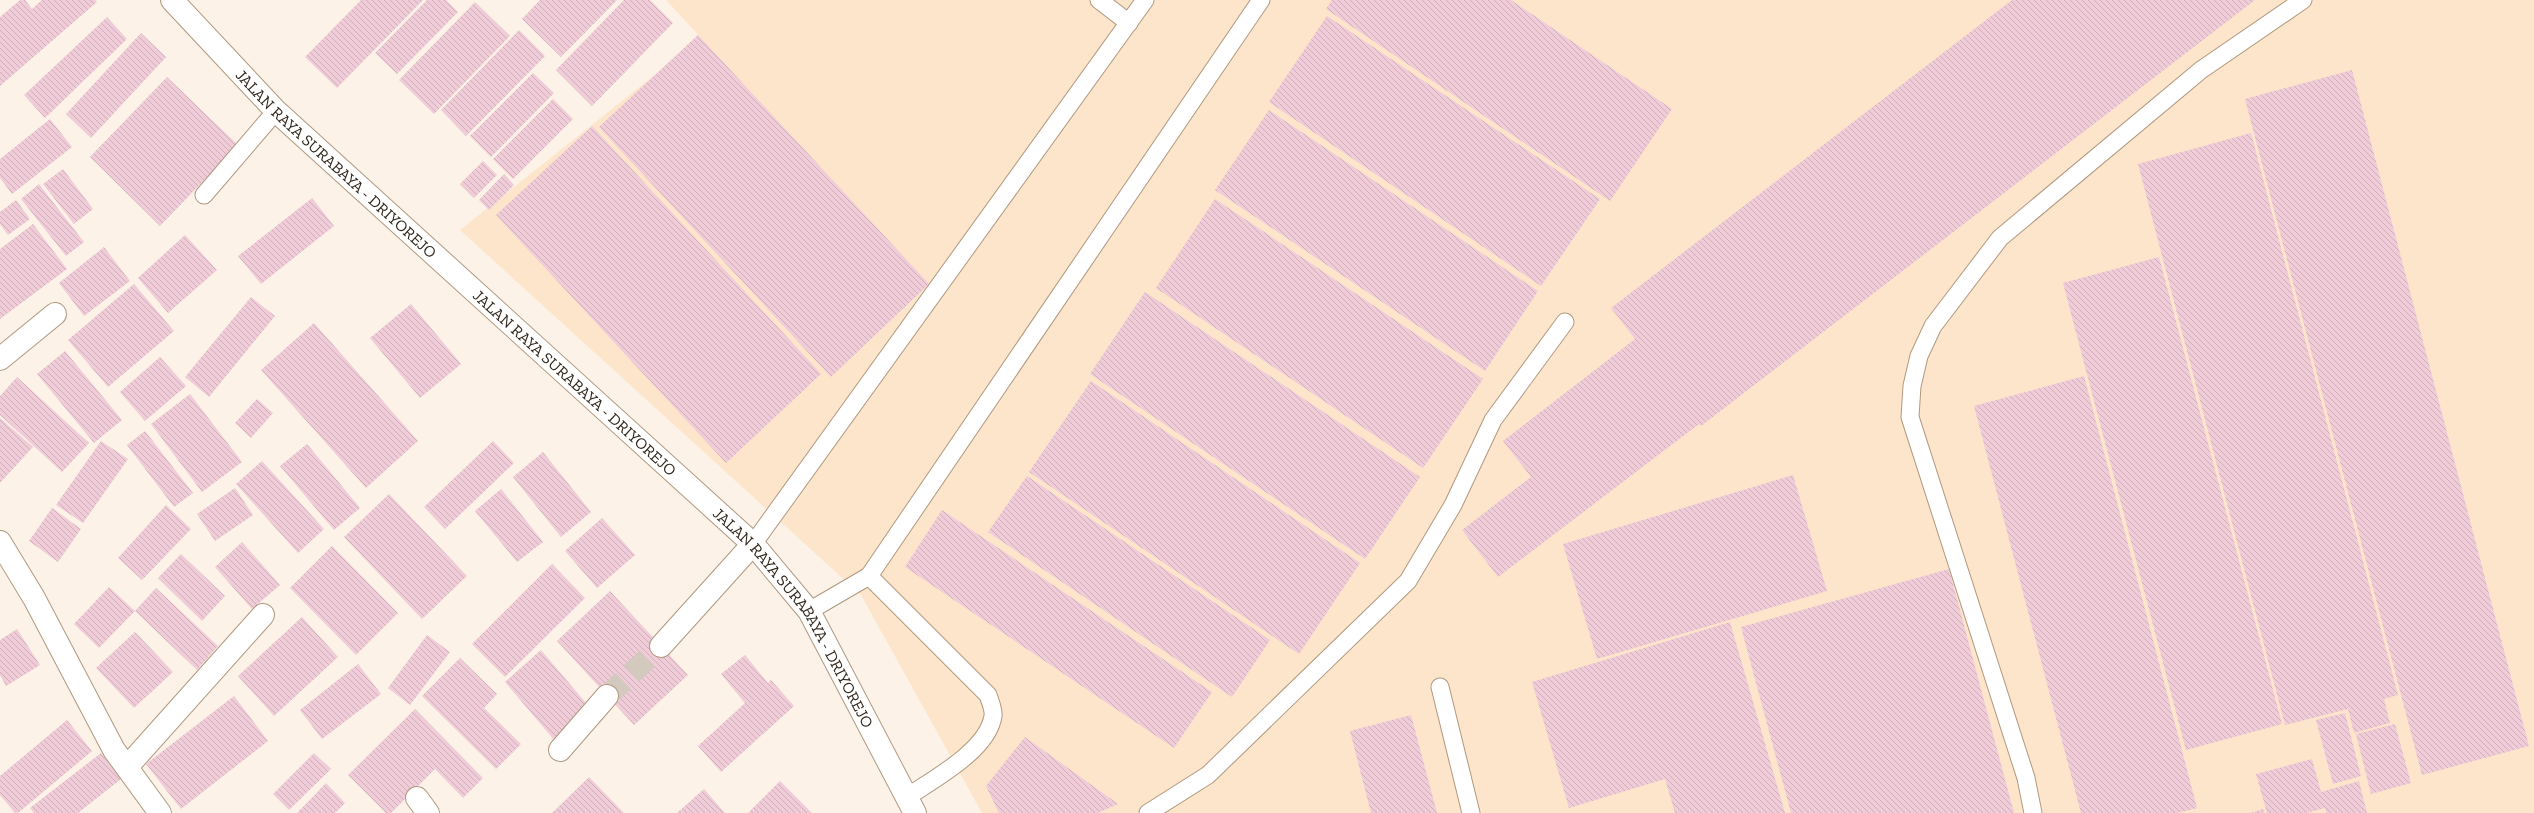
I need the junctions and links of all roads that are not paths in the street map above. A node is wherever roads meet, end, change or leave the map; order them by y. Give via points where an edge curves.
1 (172, 0) edge
2 (1099, 0) edge
3 (1145, 0) edge
4 (1261, 0) edge
5 (2303, 0) edge
6 (1129, 23) junction
7 (276, 111) junction
8 (204, 195) dead end
9 (55, 314) dead end
10 (1564, 322) dead end
11 (0, 359) edge
12 (0, 542) edge
13 (753, 544) junction
14 (869, 576) junction
15 (809, 611) junction
16 (263, 615) dead end
17 (661, 646) tunnel mouth
18 (1440, 687) dead end
19 (607, 696) tunnel mouth
20 (560, 750) dead end
21 (127, 767) junction
22 (911, 805) edge
23 (160, 813) edge
24 (1148, 813) edge
25 (1471, 813) edge
26 (2033, 813) edge

1 - 7 main road, JALAN RAYA SURABAYA - DRIYOREJO
2 - 6 lane
3 - 6 lane
4 - 14 lane
5 - 26 lane via 2201,70 2000,238 1933,326 1919,356 1912,386 1910,417 2026,778
6 - 13 lane
7 - 8 lane
7 - 13 main road, JALAN RAYA SURABAYA - DRIYOREJO
9 - 11 main road
10 - 24 lane via 1493,420 1453,505 1408,581 1208,775
12 - 21 main road via 34,598 114,750
13 - 15 main road, JALAN RAYA SURABAYA - DRIYOREJO
13 - 17 main road
14 - 15 lane
14 - 22 lane via 988,695 994,715 988,733
15 - 22 main road, JALAN RAYA SURABAYA - DRIYOREJO
16 - 21 main road
18 - 25 lane
19 - 20 main road
21 - 23 main road

